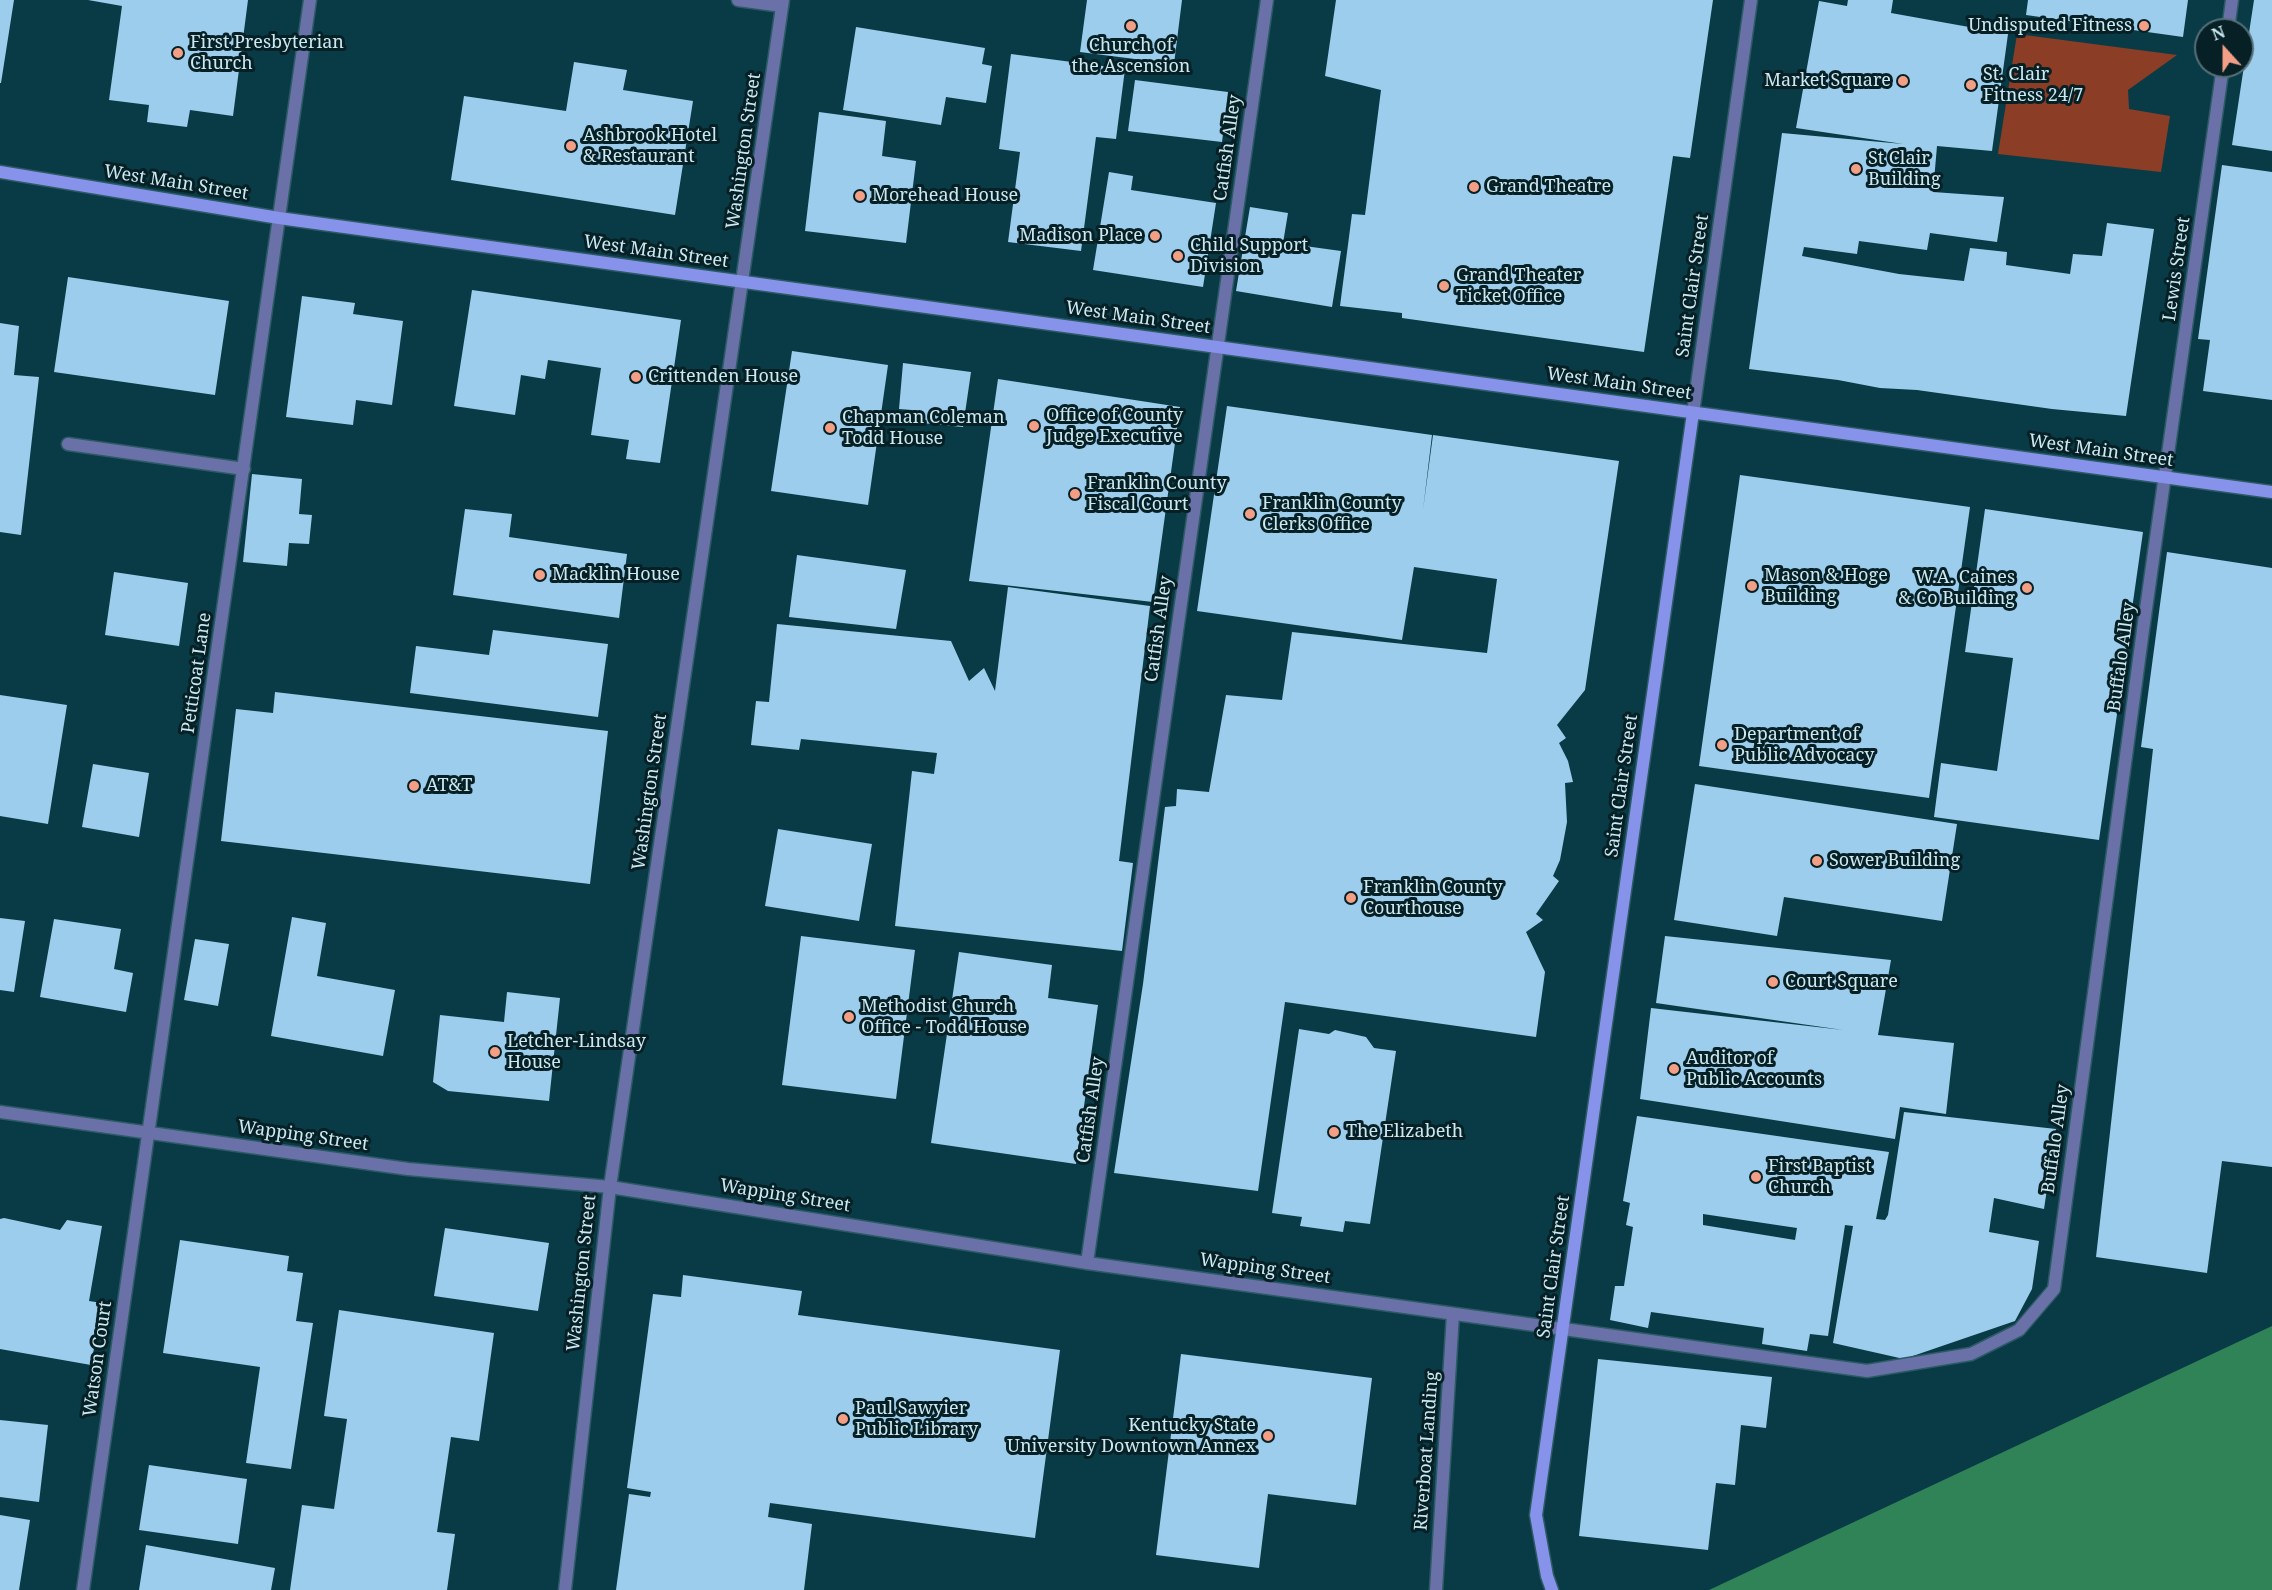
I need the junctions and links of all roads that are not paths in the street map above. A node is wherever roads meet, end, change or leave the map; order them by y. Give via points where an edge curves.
1 (310, 0) edge
2 (738, 0) edge
3 (1267, 0) edge
4 (1751, 0) edge
5 (2232, 0) edge
6 (783, 3) edge
7 (2230, 18) edge
8 (2221, 78) edge
9 (0, 172) edge
10 (279, 218) junction
11 (743, 282) junction
12 (1218, 347) junction
13 (1693, 413) junction
14 (68, 444) dead end
15 (244, 470) junction
16 (2166, 478) junction
17 (2272, 492) edge
18 (0, 1112) edge
19 (150, 1133) junction
20 (610, 1187) junction
21 (1087, 1263) junction
22 (1453, 1314) junction
23 (1563, 1329) junction
24 (83, 1590) edge
25 (565, 1590) edge
26 (1436, 1590) edge
27 (1552, 1590) edge

1 - 10 street, Petticoat Lane
2 - 6 street
3 - 12 street, Catfish Alley
4 - 13 street, Saint Clair Street
5 - 7 street
6 - 11 street, Washington Street
8 - 16 street, Lewis Street
9 - 10 main road, West Main Street
10 - 11 main road, West Main Street
10 - 15 street, Petticoat Lane
11 - 12 main road, West Main Street
11 - 20 street, Washington Street
12 - 13 main road, West Main Street
12 - 21 street, Catfish Alley
13 - 16 main road, West Main Street
13 - 23 main road, Saint Clair Street
14 - 15 street
15 - 19 street, Petticoat Lane
16 - 17 main road, West Main Street
16 - 23 street, Buffalo Alley via 2054,1289 2019,1330 1971,1354 1868,1371
18 - 19 street, Wapping Street
19 - 20 street, Wapping Street via 408,1169
19 - 24 street, Watson Court
20 - 21 street, Wapping Street
20 - 25 street, Washington Street
21 - 22 street, Wapping Street
22 - 23 street, Wapping Street
22 - 26 street, Riverboat Landing
23 - 27 main road, Saint Clair Street via 1536,1515

